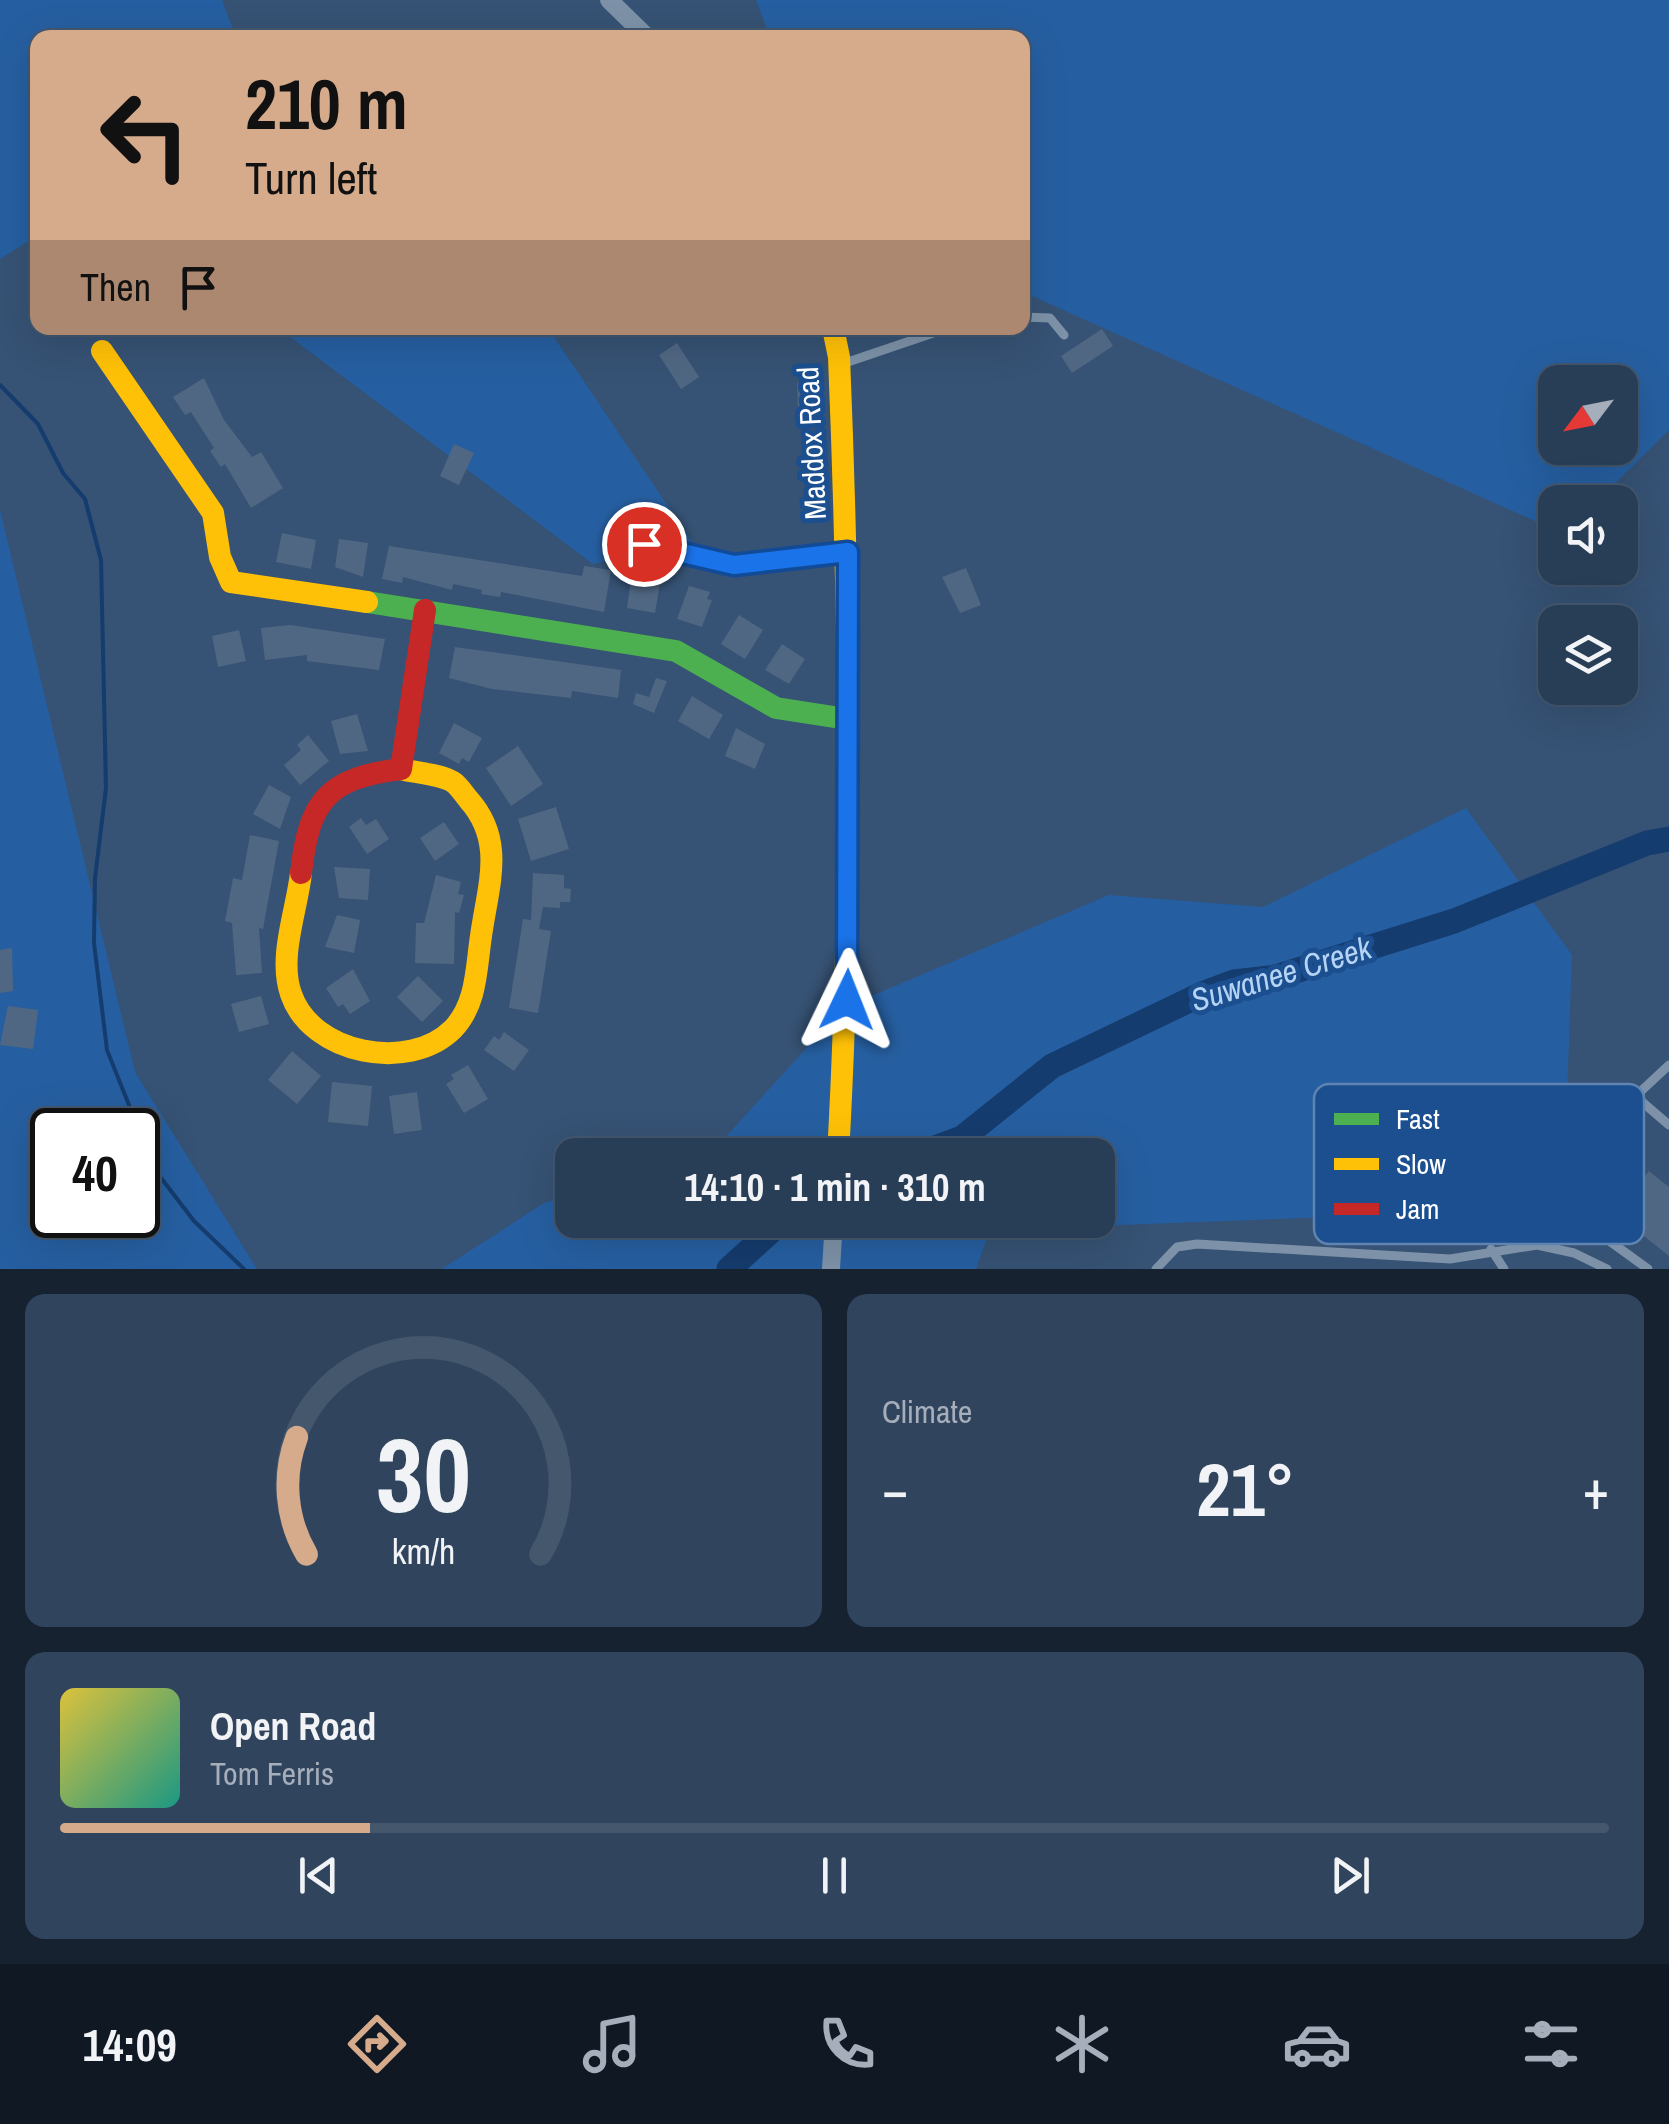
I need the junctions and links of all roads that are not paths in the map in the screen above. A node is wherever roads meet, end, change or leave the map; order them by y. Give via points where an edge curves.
1 (609, 0) edge
2 (640, 30) edge
3 (1030, 317) edge
4 (1064, 334) dead end
5 (834, 335) edge
6 (927, 335) edge
7 (102, 352) dead end
8 (839, 365) junction
9 (644, 544) dead end
10 (848, 552) junction
11 (425, 610) junction
12 (847, 718) junction
13 (400, 769) junction
14 (1669, 1064) edge
15 (1644, 1088) edge
16 (1644, 1105) edge
17 (1669, 1125) edge
18 (839, 1138) edge
19 (833, 1238) edge
20 (1614, 1244) edge
21 (1491, 1249) junction
22 (832, 1269) edge
23 (1156, 1269) edge
24 (1504, 1269) edge
25 (1606, 1269) edge
26 (1648, 1269) edge

1 - 2 street
3 - 4 lane via 1050,318
5 - 8 street, Maddox Road
6 - 8 lane
7 - 11 street via 213,513 231,582
8 - 10 street, Maddox Road
9 - 10 street via 734,565
10 - 12 street, Maddox Road
11 - 12 street via 643,642 676,652 776,708
11 - 13 street
12 - 18 street, Maddox Road via 849,961
13 - 13 street via 365,774 335,788 313,815 287,978 307,1022 326,1038 374,1054 420,1050 444,1040 460,1023 471,1003 494,844 480,812 453,782
14 - 15 lane
16 - 17 lane
19 - 22 street
20 - 26 lane
21 - 23 lane via 1450,1260 1197,1244 1177,1247
21 - 24 lane
21 - 25 lane via 1536,1245

